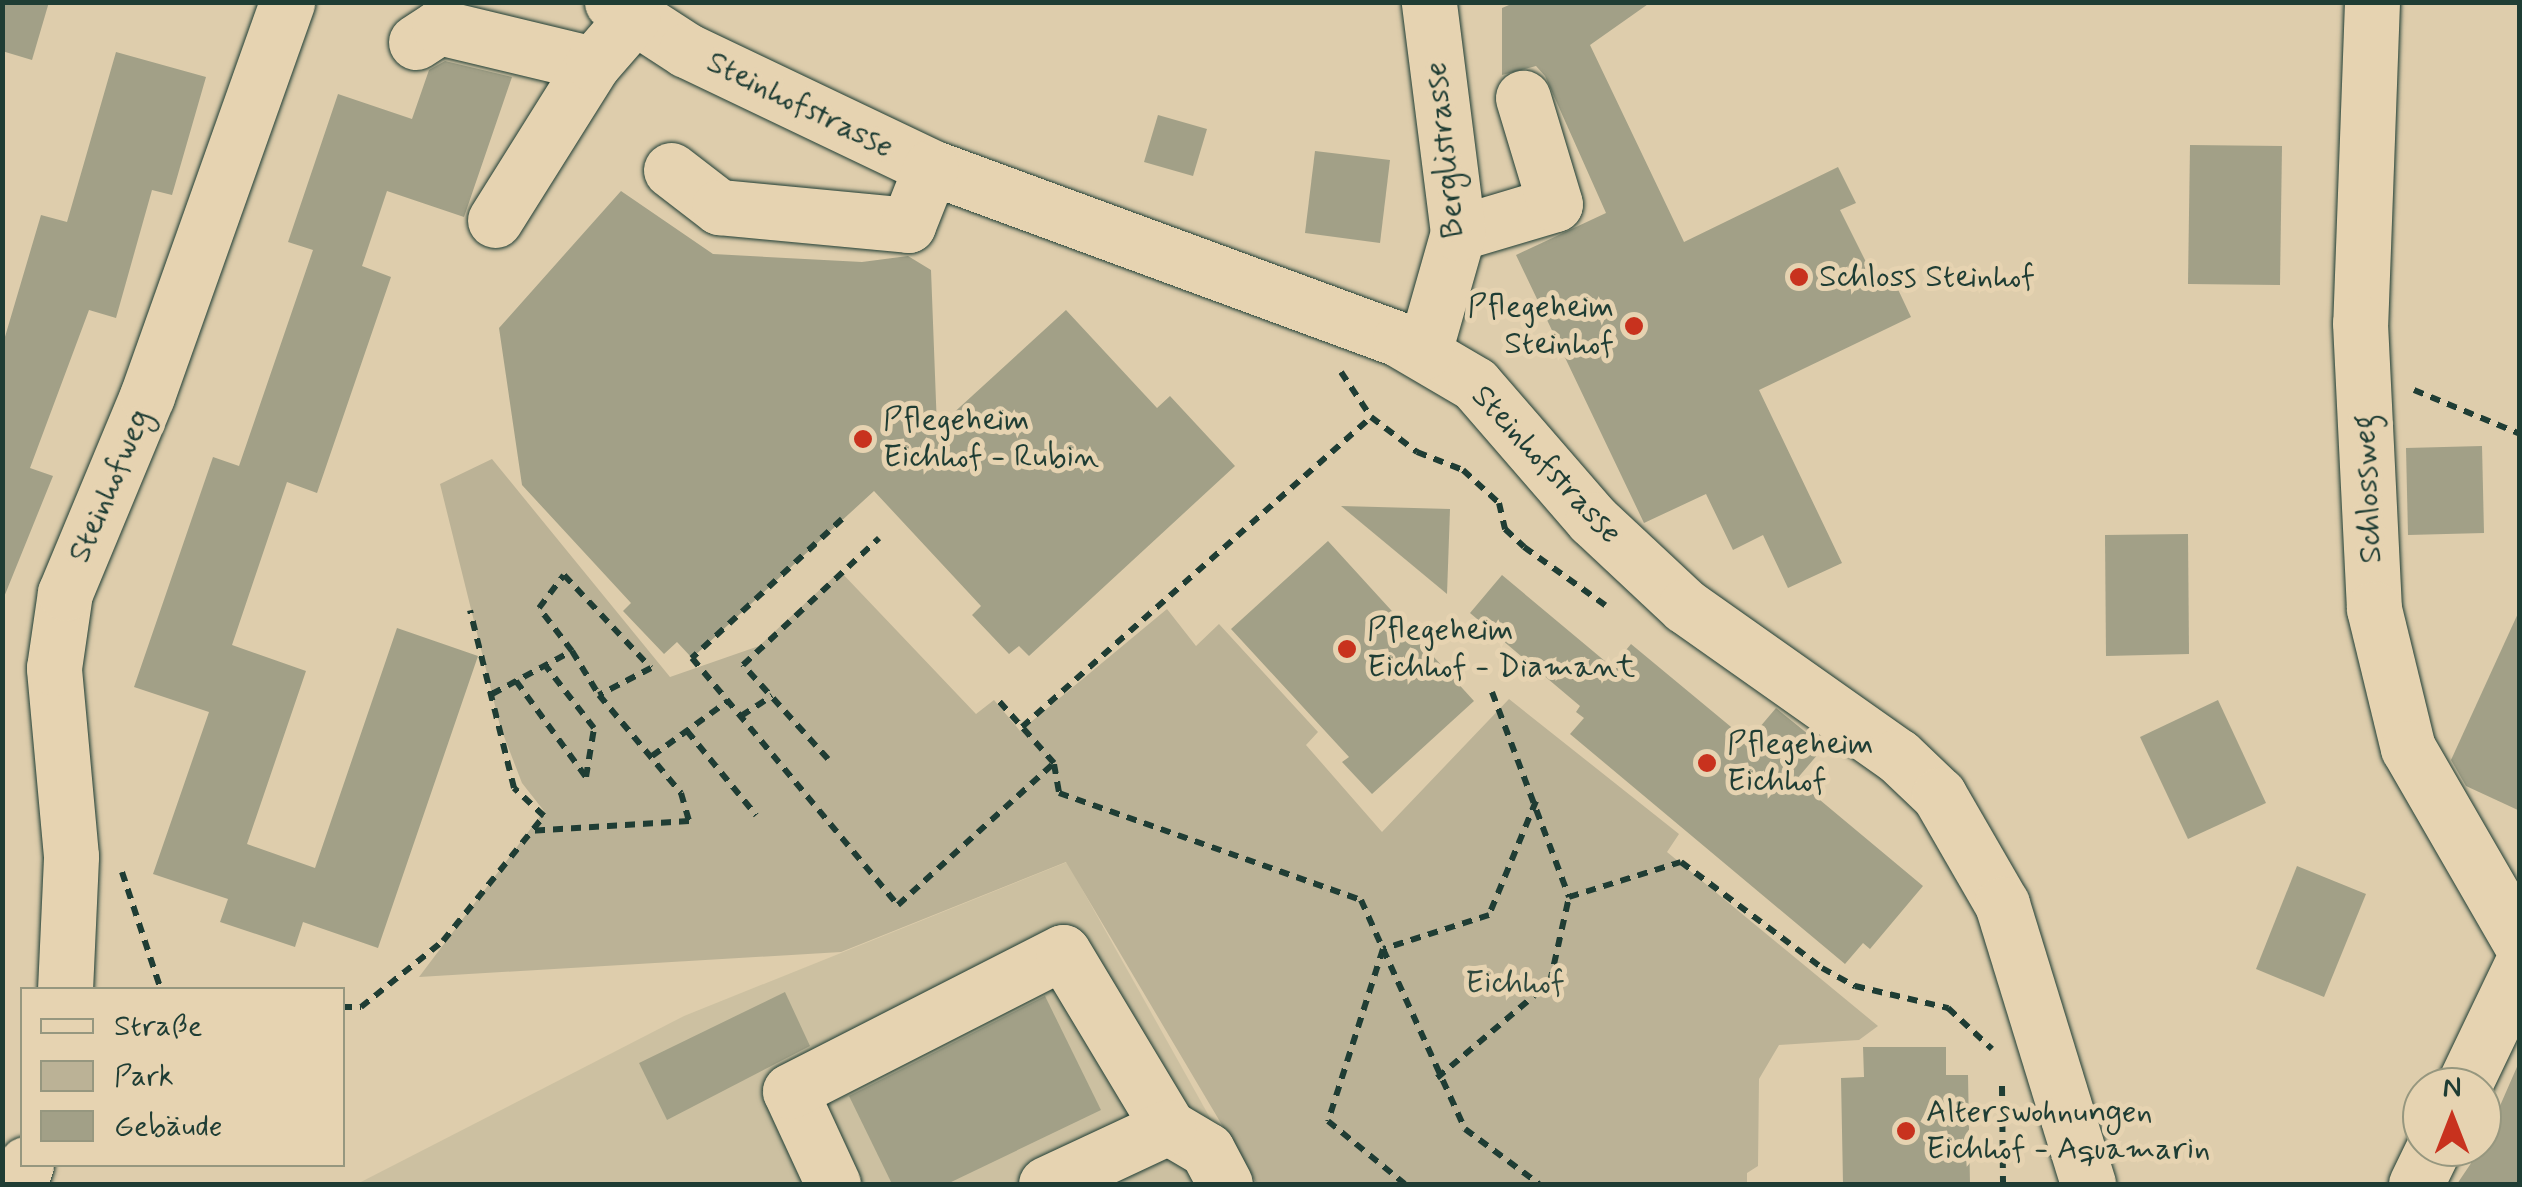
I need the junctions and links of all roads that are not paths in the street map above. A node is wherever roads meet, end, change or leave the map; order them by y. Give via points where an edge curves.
1 (286, 2) edge
2 (1428, 2) edge
3 (2372, 2) edge
4 (622, 11) edge
5 (416, 42) dead end
6 (593, 64) junction
7 (1523, 98) dead end
8 (931, 167) junction
9 (671, 170) dead end
10 (495, 220) dead end
11 (1458, 233) junction
12 (1424, 352) junction
13 (2520, 942) edge
14 (2520, 968) edge
15 (64, 987) edge
16 (2473, 1067) edge
17 (1168, 1127) junction
18 (834, 1184) edge
19 (1046, 1184) edge
20 (1225, 1184) edge
21 (2088, 1184) edge

1 - 15 street, Steinhofweg via 147,396 65,593 54,668 71,856
2 - 11 street, Berglistrasse
3 - 13 street, Schlossweg via 2362,369 2374,608 2408,748
4 - 6 street
4 - 8 street, Steinhofstrasse
5 - 6 street via 440,27
6 - 10 street
7 - 11 street via 1555,204
8 - 9 street via 908,224 719,208
8 - 12 street, Steinhofstrasse
11 - 12 street, Berglistrasse
12 - 21 street, Steinhofstrasse via 1475,384 1593,520 1685,606 1898,756 1940,796 2002,904
14 - 16 street
17 - 18 street via 1062,952 790,1091
17 - 19 street
17 - 20 street via 1206,1150

